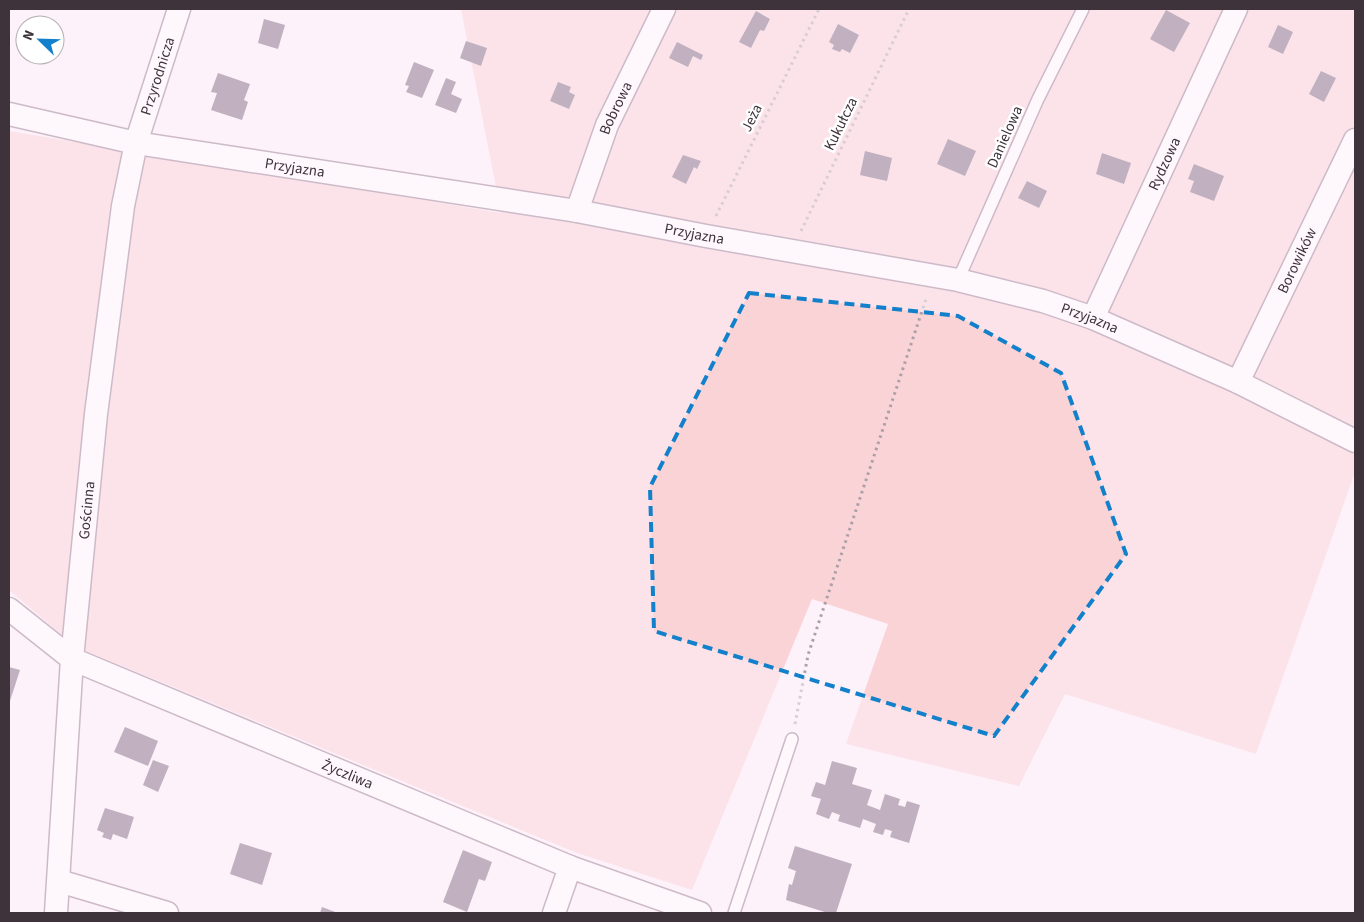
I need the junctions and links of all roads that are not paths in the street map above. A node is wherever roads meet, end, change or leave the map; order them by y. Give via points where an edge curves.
1 (180, 9) edge
2 (664, 9) edge
3 (1084, 9) edge
4 (1236, 9) edge
5 (9, 114) edge
6 (1355, 140) edge
7 (136, 143) junction
8 (577, 210) junction
9 (958, 280) junction
10 (1093, 318) junction
11 (1238, 382) junction
12 (1355, 441) edge
13 (9, 609) edge
14 (72, 659) junction
15 (792, 739) road end
16 (570, 867) junction
17 (59, 881) junction
18 (56, 913) edge
19 (167, 913) edge
20 (554, 913) edge
21 (700, 913) edge
22 (734, 913) edge

1 - 7 street, Przyrodnicza
2 - 8 street, Bobrowa via 607,125
3 - 9 lane, Danielowa via 1038,99
4 - 10 street, Rydzowa
5 - 7 street, Przyjazna
6 - 11 street, Borowików
7 - 8 street, Przyjazna
7 - 14 street, Gościnna via 123,206 96,414
8 - 9 street, Przyjazna
9 - 10 street, Przyjazna via 1043,301
10 - 11 street, Przyjazna
11 - 12 street, Przyjazna
13 - 14 street, Życzliwa
14 - 16 street, Życzliwa
14 - 17 street, Gościnna
15 - 22 lane
16 - 20 street
16 - 21 street, Życzliwa
17 - 18 street, Gościnna
17 - 19 street

